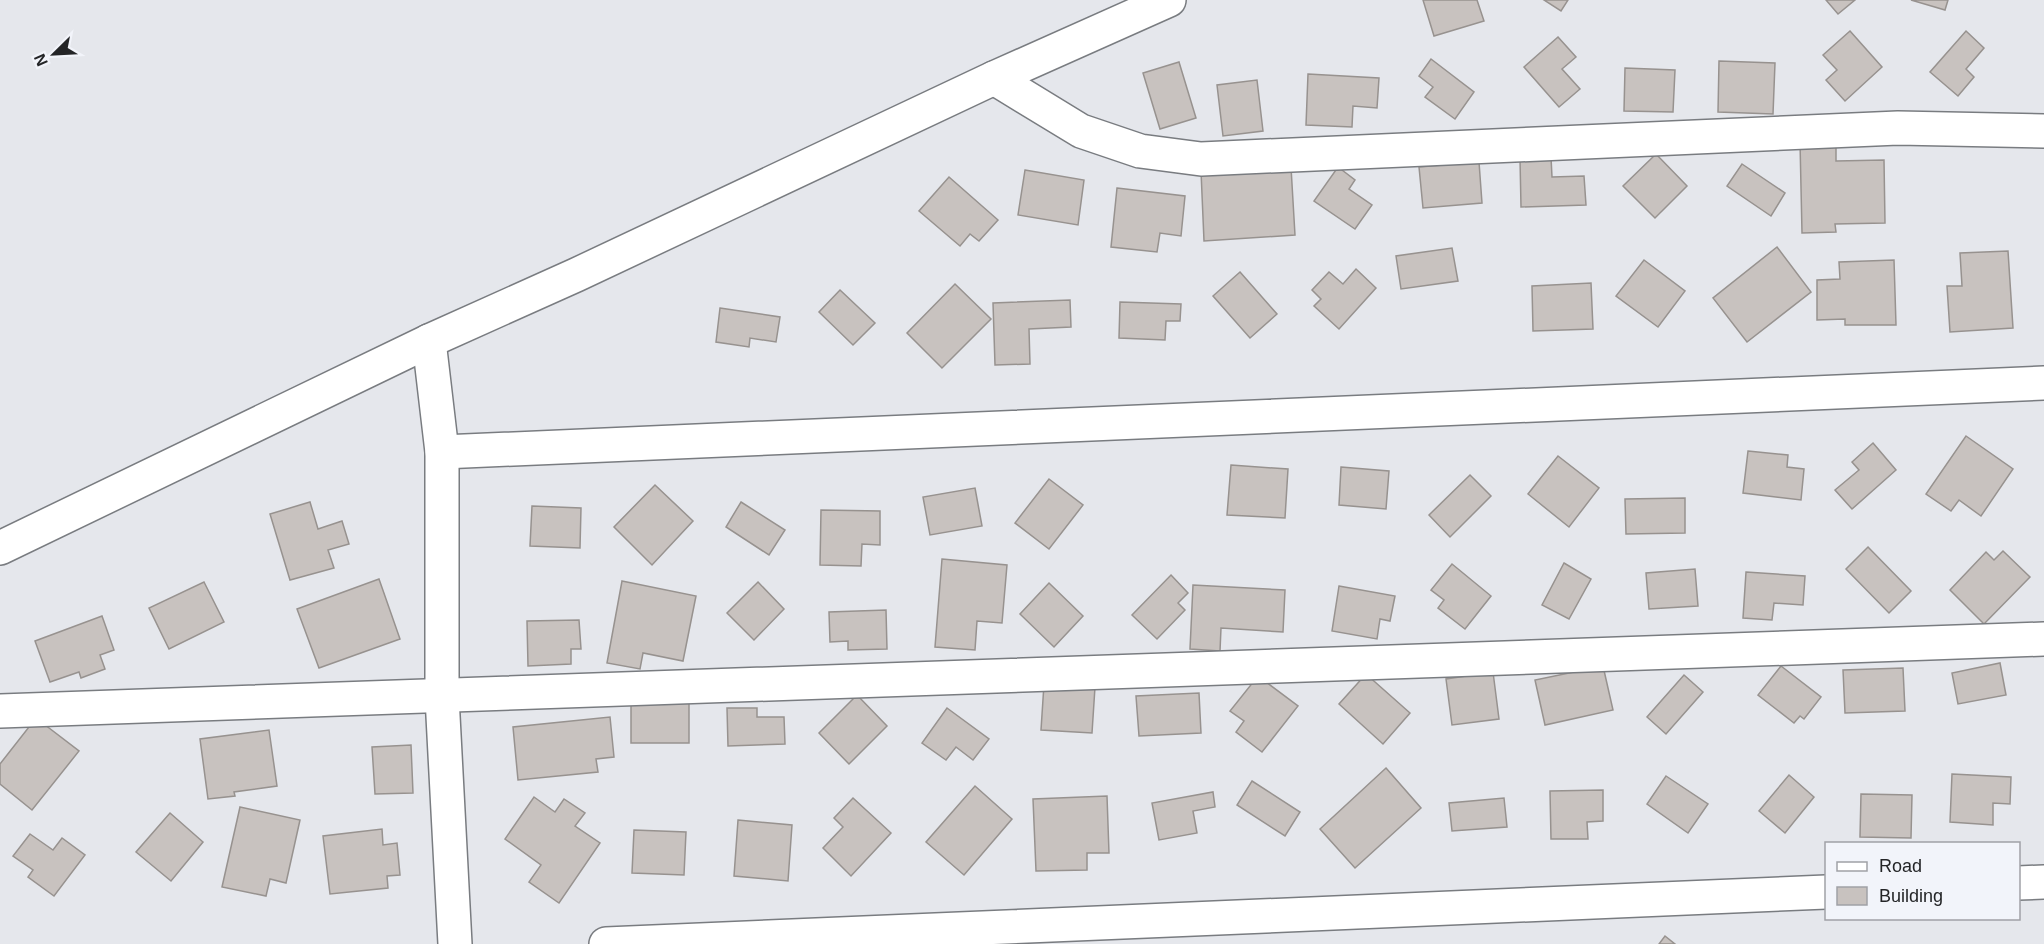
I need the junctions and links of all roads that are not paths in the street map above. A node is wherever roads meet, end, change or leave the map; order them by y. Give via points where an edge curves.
1 (1169, 0) edge
2 (994, 78) junction
3 (2044, 131) edge
4 (429, 341) junction
5 (2044, 383) edge
6 (442, 452) junction
7 (0, 548) edge
8 (2044, 639) edge
9 (442, 697) junction
10 (0, 711) edge
11 (2044, 882) edge
12 (2020, 883) edge
13 (1825, 892) edge
14 (455, 944) edge
15 (606, 944) edge

1 - 2 street
2 - 3 street via 1081,131 1140,151 1201,159 1898,128
2 - 4 street
4 - 6 street
4 - 7 street
5 - 6 street
6 - 9 street
8 - 9 street
9 - 10 street
9 - 14 street
11 - 12 street
13 - 15 street

